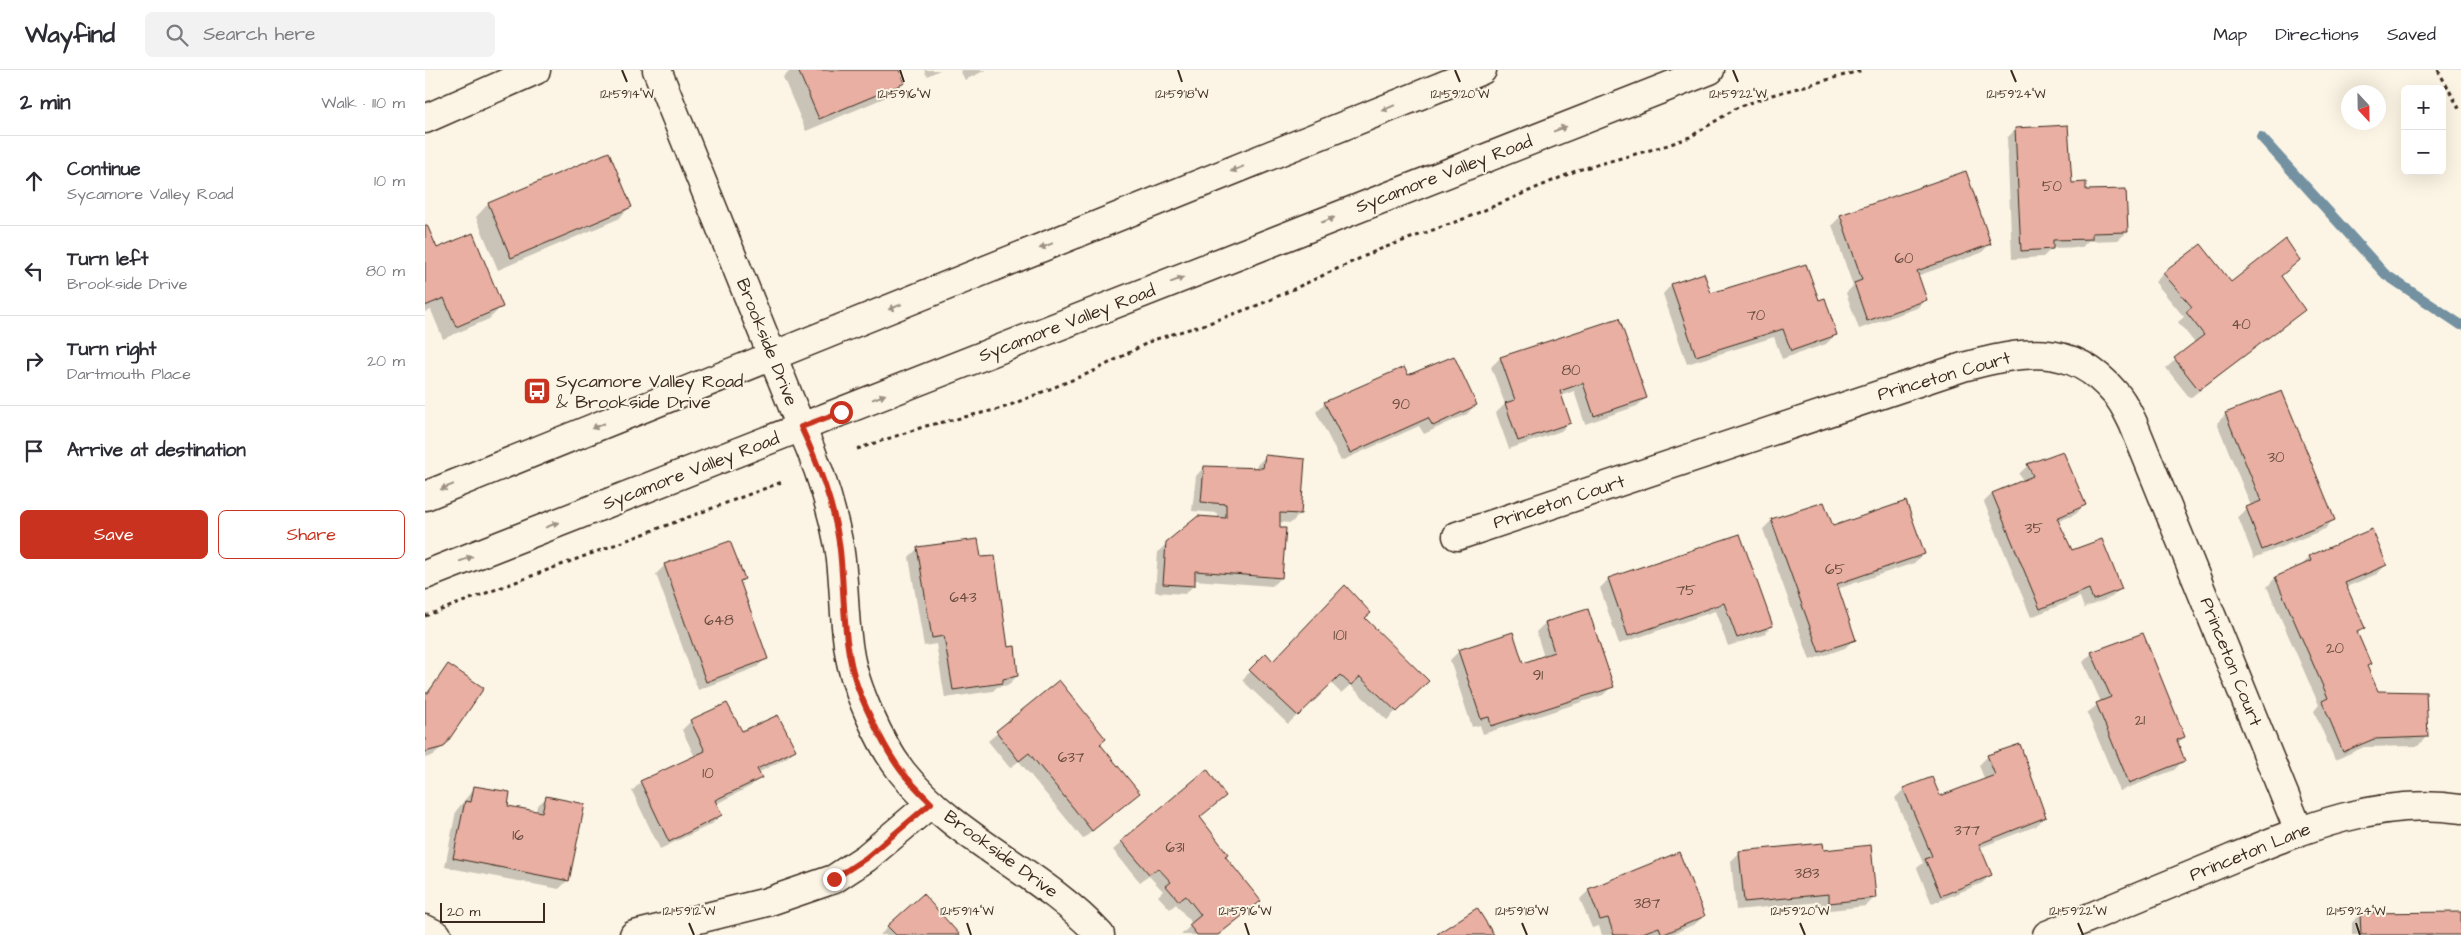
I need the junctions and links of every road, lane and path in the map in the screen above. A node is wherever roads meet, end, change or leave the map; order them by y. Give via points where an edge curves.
1 (536, 70) edge
2 (657, 70) edge
3 (1482, 70) edge
4 (1710, 70) edge
5 (1863, 70) edge
6 (2438, 70) edge
7 (2461, 112) edge
8 (425, 120) edge
9 (773, 355) junction
10 (801, 427) junction
11 (857, 449) dead end
12 (782, 482) dead end
13 (425, 496) edge
14 (1457, 536) dead end
15 (425, 575) edge
16 (425, 616) edge
17 (931, 803) junction
18 (2461, 808) edge
19 (2299, 831) junction
20 (425, 929) edge
21 (437, 935) edge
22 (634, 935) edge
23 (1100, 935) edge
24 (2047, 935) edge

1 - 8 street
2 - 9 street, Brookside Drive
3 -> 9 street
10 -> 4 street, Sycamore Valley Road
5 - 11 path via 1738,107 1690,137 1578,170 1466,218 1378,250 1261,304 1153,340 1094,371 1003,408 926,426
6 - 7 path
9 - 10 street, Brookside Drive
9 -> 13 street
15 -> 10 street, Sycamore Valley Road
10 - 17 street, Brookside Drive via 820,469 831,507 839,548 849,652 858,688 901,771
12 - 16 path
14 - 19 street, Princeton Court via 1963,367 2014,354 2050,354 2077,363 2097,375 2116,394 2133,423
17 - 22 street via 866,858 834,879 767,902
17 - 23 street, Brookside Drive via 1057,895
18 - 19 street, Princeton Lane via 2412,806 2354,813
19 - 24 street, Princeton Lane
20 - 21 street

